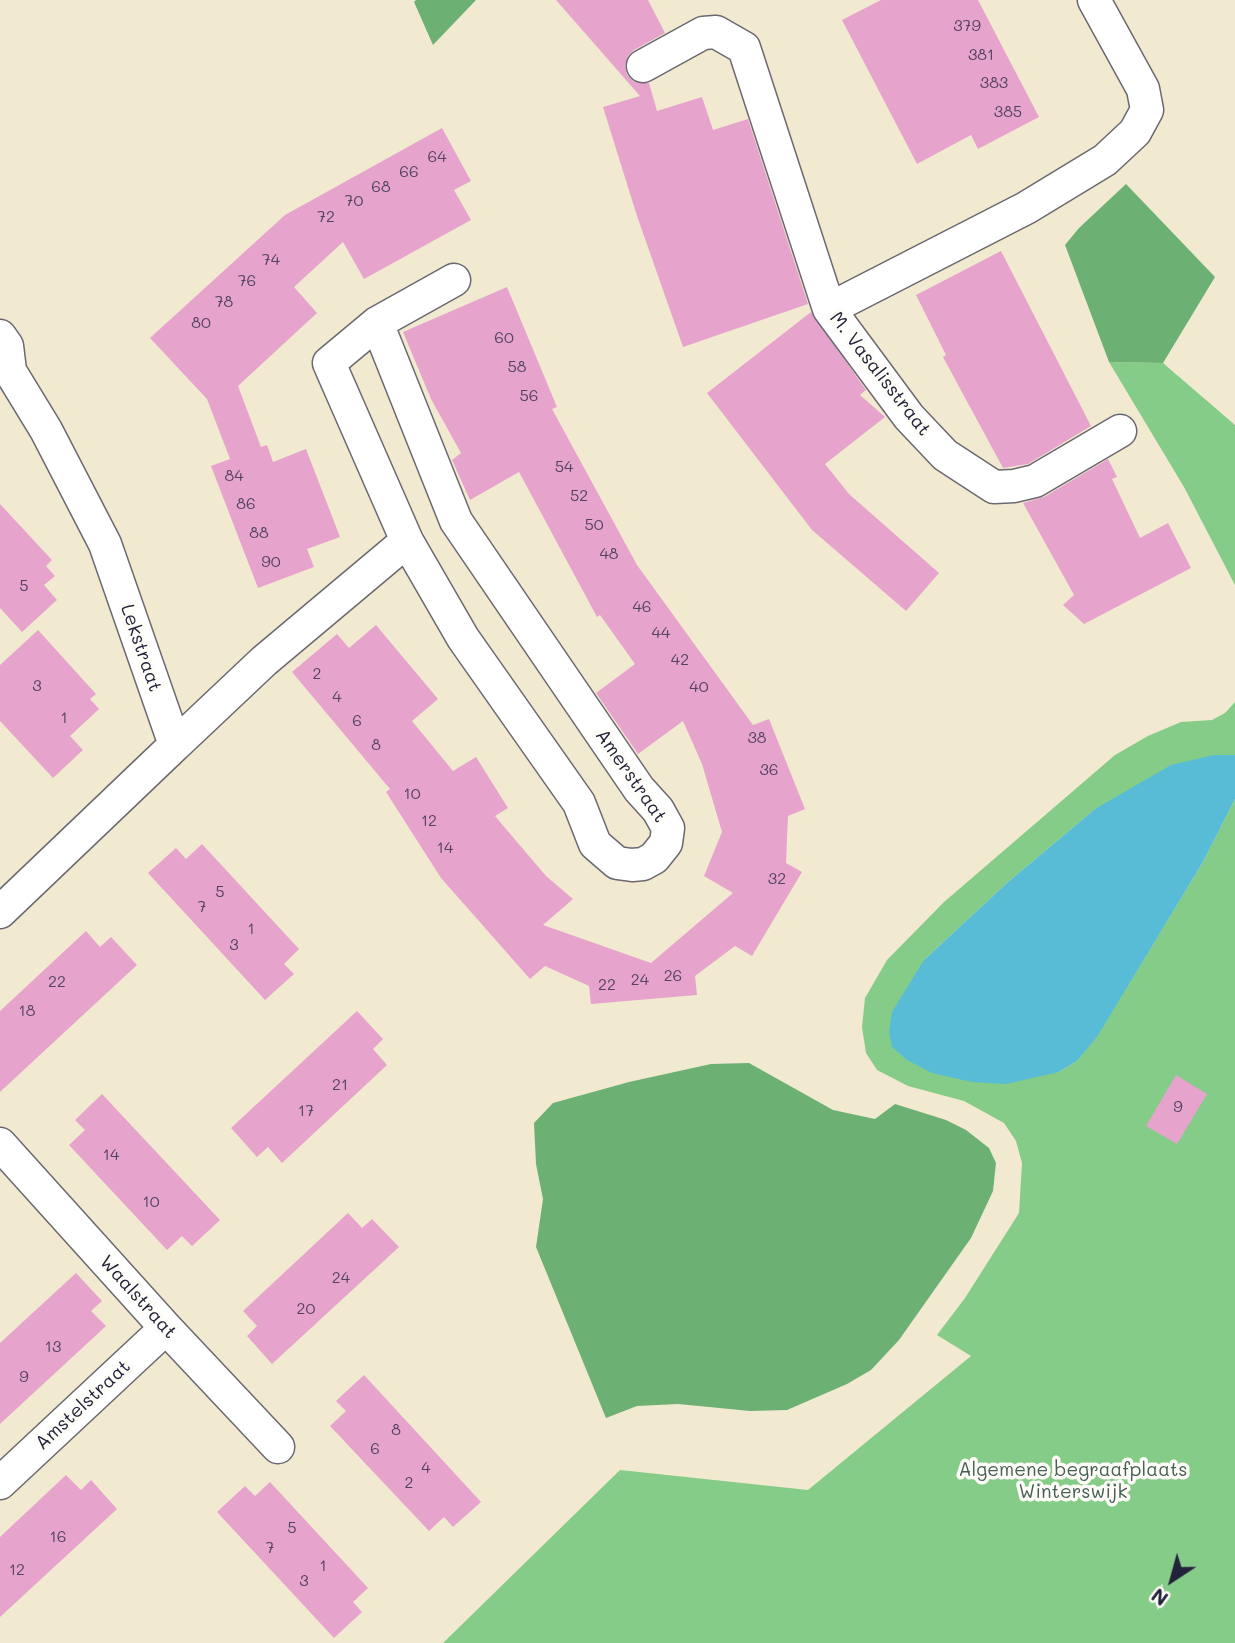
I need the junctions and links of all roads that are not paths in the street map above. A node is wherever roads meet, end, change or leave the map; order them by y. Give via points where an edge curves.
1 (1094, 0) edge
2 (643, 66) dead end
3 (454, 280) dead end
4 (829, 309) junction
5 (377, 323) junction
6 (0, 336) edge
7 (1121, 431) dead end
8 (407, 541) junction
9 (174, 745) junction
10 (0, 912) edge
11 (0, 1144) edge
12 (166, 1328) junction
13 (278, 1447) dead end
14 (0, 1483) edge

1 - 4 street via 1143,89 1147,110 1135,132 1105,160 1026,208
2 - 4 street, M. Vasalisstraat via 703,33 716,32 744,48
3 - 5 street, Amerstraat
4 - 7 street, M. Vasalisstraat via 909,417 945,455 994,488 1035,481
5 - 8 street, Amerstraat via 329,363
5 - 8 street, Amerstraat via 456,521 668,828 666,843 654,858 643,864 617,863 595,844 579,803 463,638
6 - 9 street, Lekstraat via 7,346 10,371 46,429 105,544
8 - 9 street via 264,661
9 - 10 street
11 - 12 street, Waalstraat
12 - 13 street, Waalstraat
12 - 14 street, Amstelstraat

